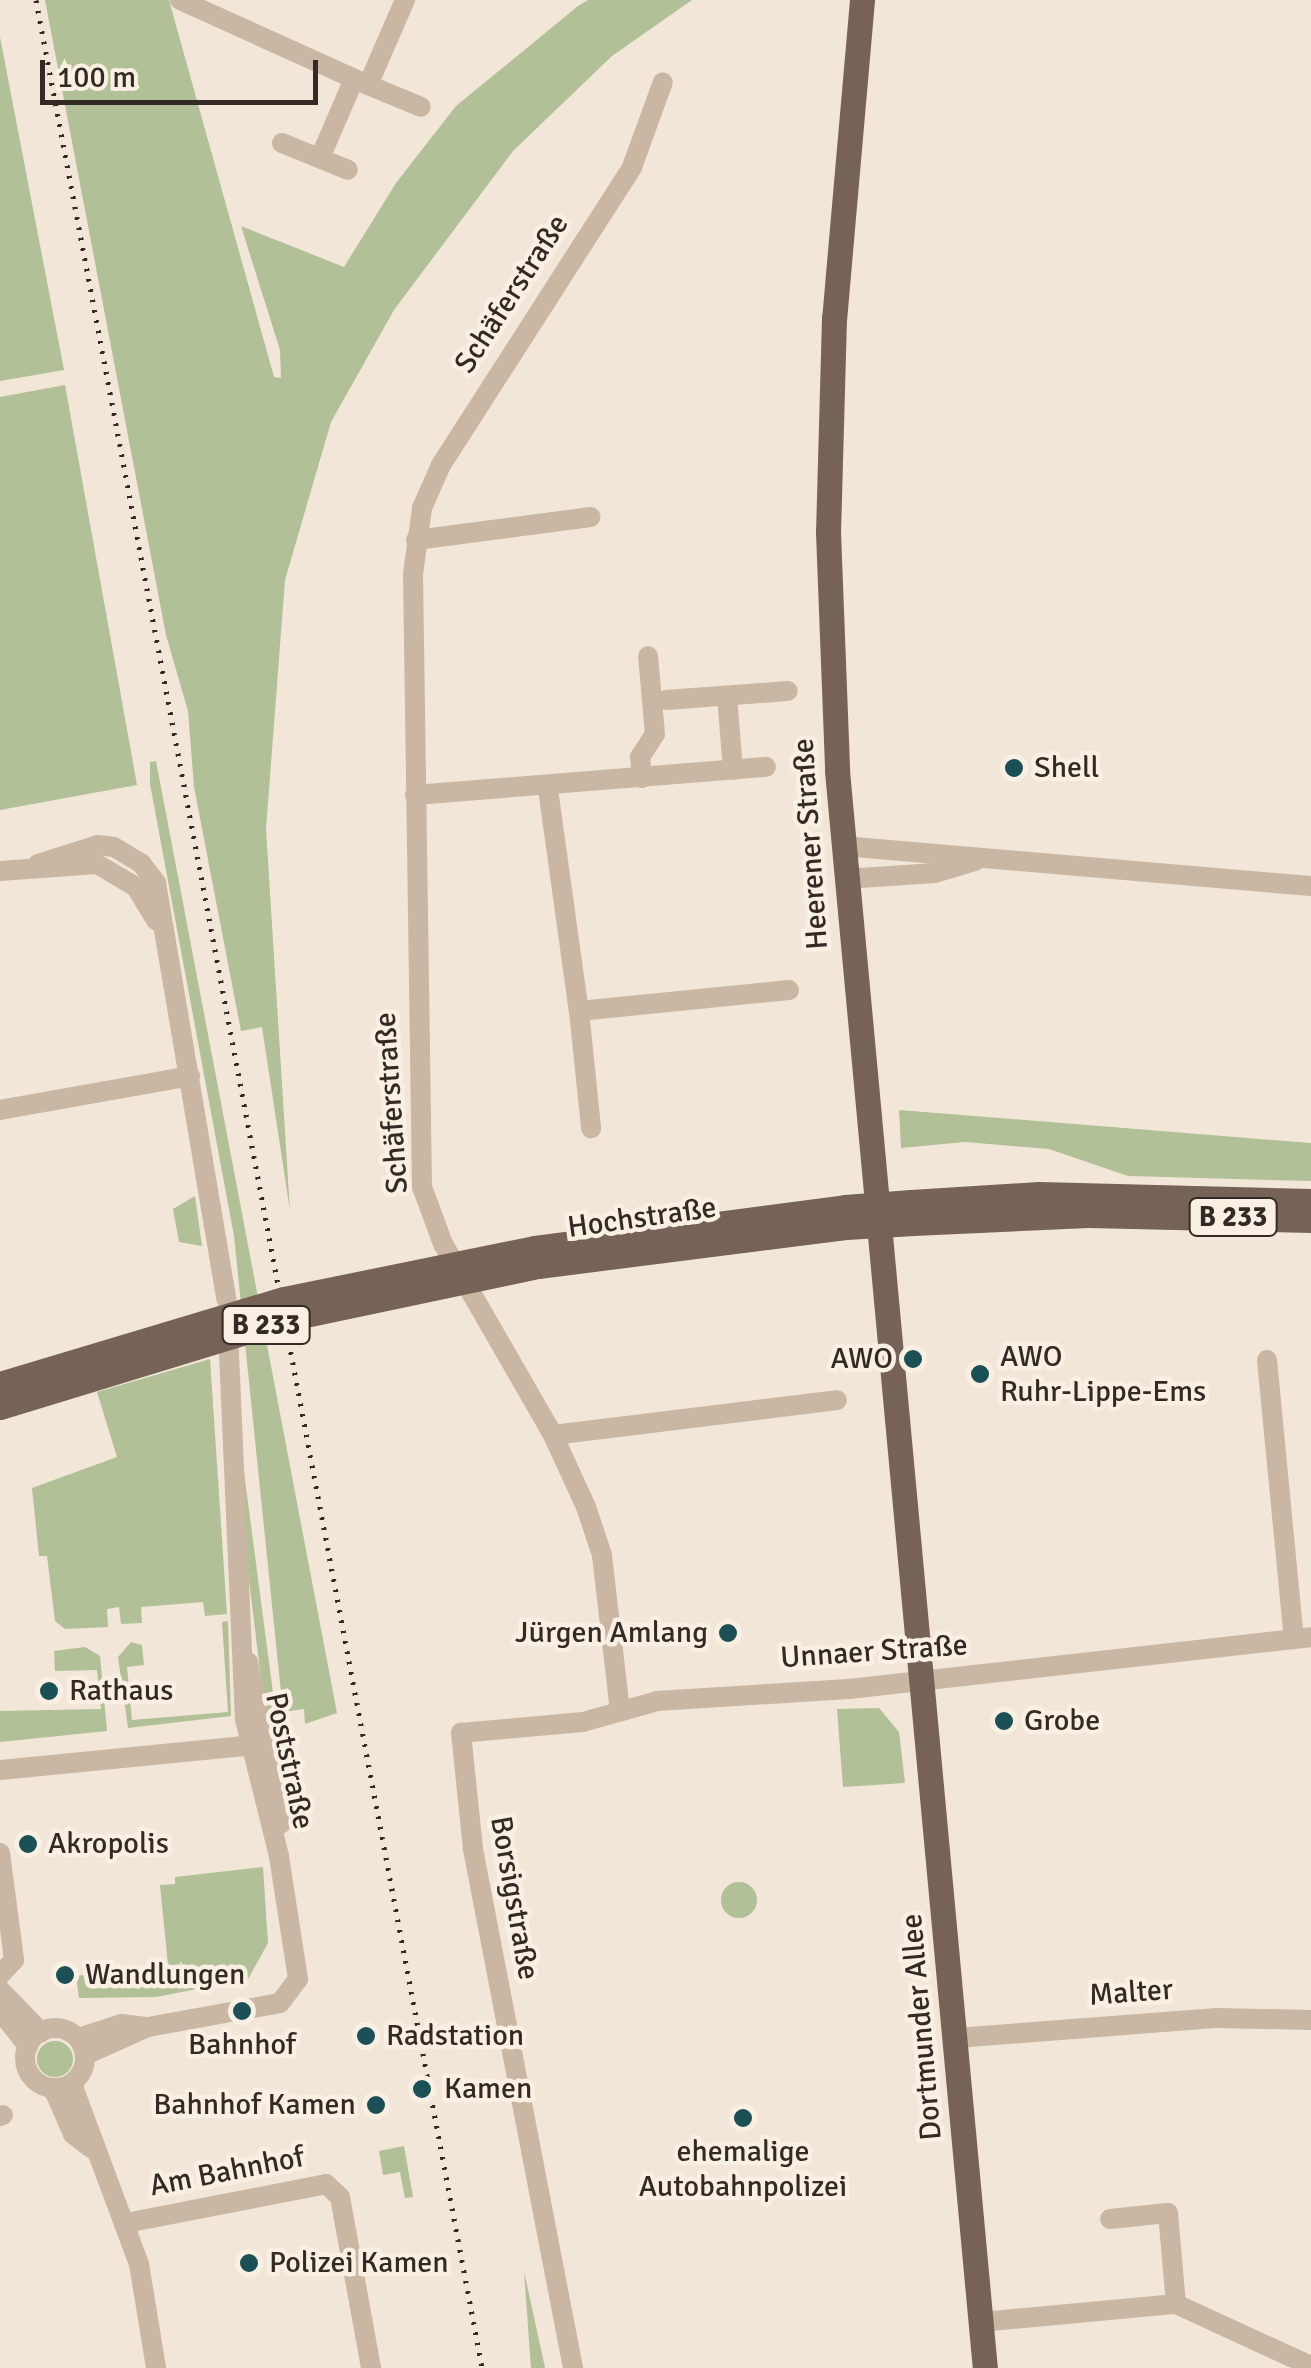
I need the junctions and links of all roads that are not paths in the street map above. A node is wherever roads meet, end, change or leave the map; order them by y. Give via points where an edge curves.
1 (180, 0) edge
2 (404, 0) edge
3 (862, 0) edge
4 (361, 82) junction
5 (663, 82) dead end
6 (420, 107) dead end
7 (282, 143) dead end
8 (320, 158) junction
9 (348, 170) dead end
10 (590, 517) dead end
11 (416, 540) junction
12 (648, 656) dead end
13 (788, 691) dead end
14 (727, 696) junction
15 (666, 700) dead end
16 (766, 767) dead end
17 (733, 770) junction
18 (642, 778) junction
19 (548, 789) junction
20 (414, 795) junction
21 (843, 846) junction
22 (977, 860) junction
23 (0, 871) edge
24 (845, 879) junction
25 (1311, 886) edge
26 (789, 990) dead end
27 (579, 1011) junction
28 (190, 1076) junction
29 (0, 1110) edge
30 (591, 1128) dead end
31 (1311, 1201) edge
32 (912, 1213) junction
33 (1311, 1220) edge
34 (536, 1256) junction
35 (226, 1299) dead end
36 (230, 1350) dead end
37 (1268, 1360) dead end
38 (0, 1384) edge
39 (836, 1400) dead end
40 (0, 1407) edge
41 (554, 1435) junction
42 (1303, 1638) edge
43 (919, 1681) junction
44 (620, 1712) junction
45 (461, 1733) joint
46 (259, 1745) junction
47 (0, 1770) edge
48 (0, 1853) edge
49 (0, 1975) edge
50 (0, 1990) edge
51 (0, 2011) edge
52 (1311, 2020) edge
53 (956, 2038) junction
54 (34, 2039) junction
55 (82, 2046) junction
56 (62, 2086) junction
57 (1110, 2219) dead end
58 (126, 2223) junction
59 (1176, 2304) junction
60 (982, 2322) junction
61 (152, 2363) edge
62 (1311, 2366) edge
63 (371, 2368) edge
64 (573, 2368) edge
65 (985, 2368) edge

1 - 4 street
2 - 4 street
3 - 21 main road, Heerener Straße via 834,318 828,532
4 - 6 street
4 - 8 street
5 - 11 street, Schäferstraße via 632,167 461,426 422,508
7 - 8 street
8 - 9 street
10 - 11 street
11 - 20 street, Schäferstraße
12 - 18 street via 655,734 640,757
13 - 14 street
14 - 15 street
14 - 17 street
16 - 17 street
17 - 18 street
18 - 19 street
19 - 20 street
19 - 27 street
20 - 41 street, Schäferstraße via 422,1187 442,1244
21 - 22 street
21 - 24 main road, Heerener Straße
22 - 24 street via 935,873
22 - 25 street
23 - 28 street via 98,845 128,854 156,883
24 - 43 main road, Heerener Straße
26 - 27 street
27 - 30 street
28 - 29 street
28 - 35 street
31 - 32 main road, Hochstraße / B 233 via 1039,1194
32 - 33 main road, Hochstraße / B 233
32 - 34 main road, Hochstraße / B 233, bridge
34 - 38 main road, Hochstraße / B 233, bridge via 284,1299
34 - 40 main road, Hochstraße / B 233, bridge via 291,1318
36 - 46 street, Poststraße via 247,1657 242,1686
37 - 42 street, Unnaer Straße
39 - 41 street
41 - 44 street, Schäferstraße via 602,1555
42 - 43 street, Unnaer Straße
43 - 44 street, Unnaer Straße via 657,1701
43 - 53 main road, Dortmunder Allee
44 - 45 street, Unnaer Straße via 583,1722
45 - 64 street, Borsigstraße via 473,1848
46 - 47 street
46 - 55 street, Poststraße via 299,1968 290,1997 148,2027 122,2024
48 - 49 street via 14,1960
50 - 54 street
51 - 54 street
52 - 53 street, Malter via 1217,2018
53 - 60 main road, Dortmunder Allee
54 - 55 street via 60,2028
54 - 56 street via 30,2074
55 - 56 street
56 - 58 street via 73,2134 91,2148
57 - 59 street via 1168,2213
58 - 61 street via 142,2276
58 - 63 street, Am Bahnhof via 326,2184 340,2197
59 - 60 street
59 - 62 street
60 - 65 main road, Dortmunder Allee

